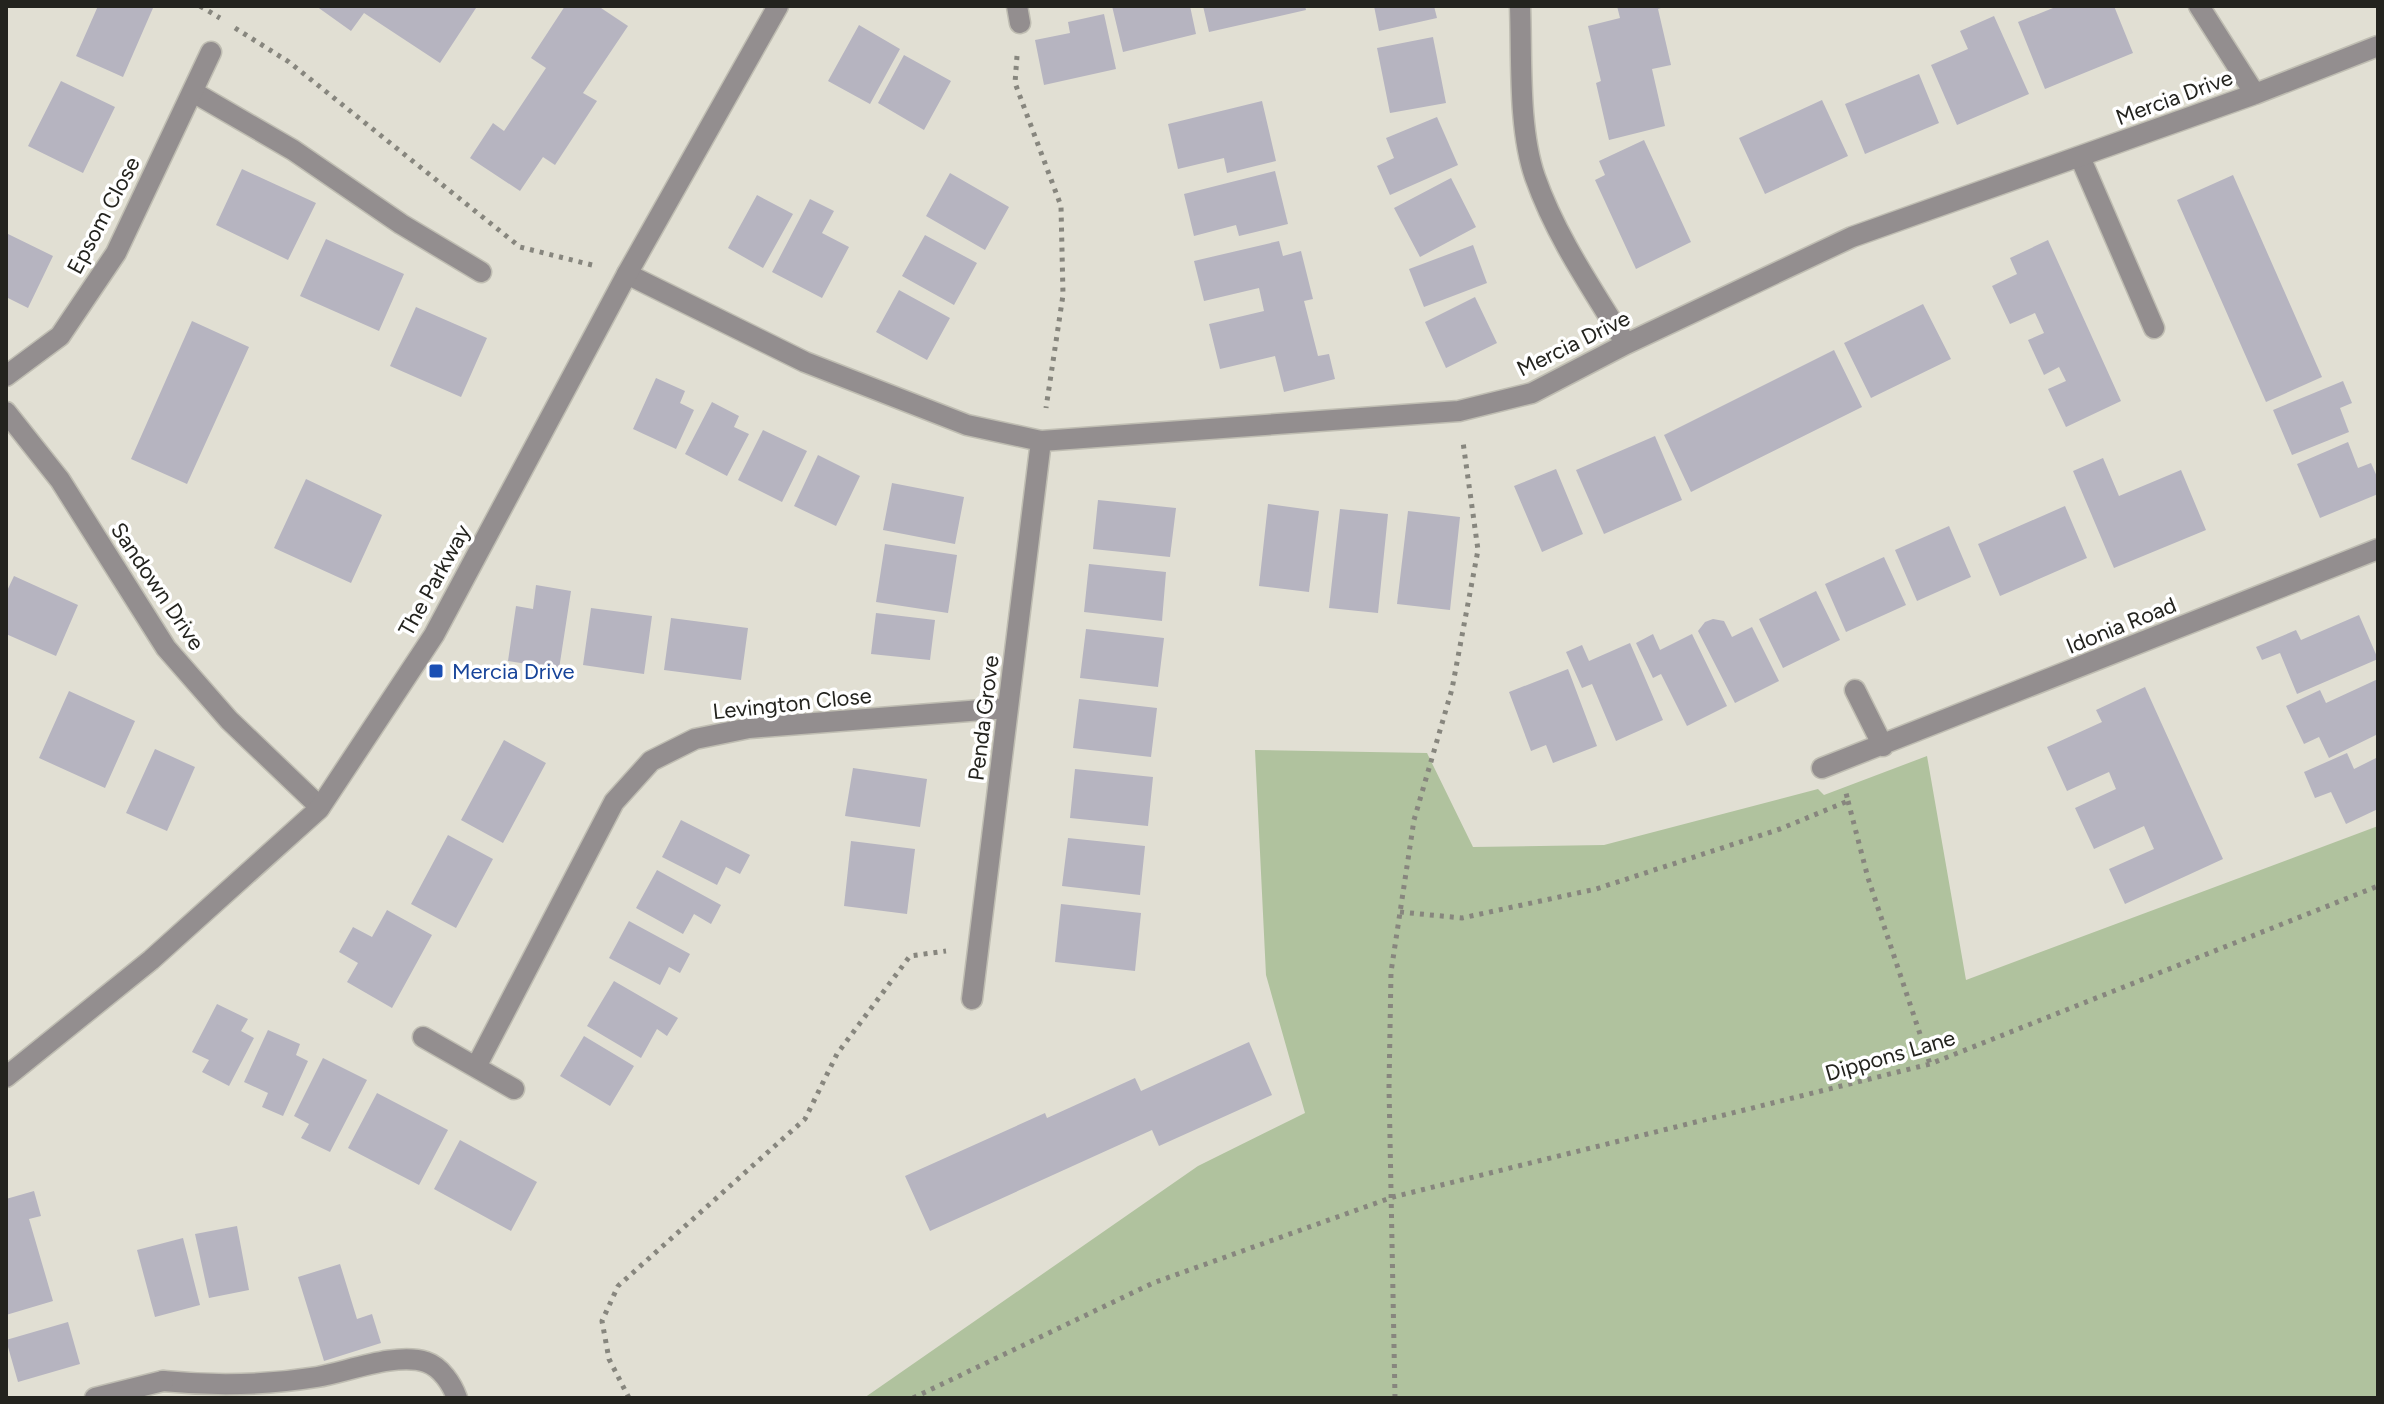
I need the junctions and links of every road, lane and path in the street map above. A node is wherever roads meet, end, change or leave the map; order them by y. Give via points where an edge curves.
1 (200, 6) edge
2 (778, 6) edge
3 (1520, 6) edge
4 (2199, 6) edge
5 (1018, 14) edge
6 (2378, 46) edge
7 (211, 52) dead end
8 (193, 92) junction
9 (2255, 94) junction
10 (2080, 157) junction
11 (481, 272) dead end
12 (627, 274) junction
13 (2154, 328) dead end
14 (1626, 344) junction
15 (6, 376) edge
16 (1459, 411) junction
17 (6, 412) edge
18 (1041, 441) junction
19 (2378, 549) edge
20 (1855, 690) dead end
21 (1008, 708) junction
22 (1883, 746) junction
23 (1831, 765) joint
24 (1848, 801) junction
25 (320, 807) junction
26 (2378, 886) edge
27 (1400, 912) junction
28 (979, 946) junction
29 (972, 999) dead end
30 (423, 1037) dead end
31 (1930, 1064) junction
32 (476, 1067) junction
33 (6, 1077) edge
34 (514, 1089) dead end
35 (1393, 1197) junction
36 (95, 1398) edge
37 (457, 1398) edge
38 (629, 1398) edge
39 (913, 1398) edge
40 (1395, 1398) edge

1 - 12 path via 289,62 520,247
2 - 12 street, The Parkway
3 - 14 street via 1524,114 1534,174 1560,236
4 - 9 street
5 - 18 path via 1015,83 1061,206 1063,295
6 - 9 street, Mercia Drive
7 - 8 street, Epsom Close
8 - 11 street
8 - 15 street, Epsom Close via 116,253 60,336
9 - 10 street, Mercia Drive
10 - 13 street
10 - 14 street, Mercia Drive via 1852,237
12 - 18 street, Mercia Drive via 805,362 967,425
12 - 25 street, The Parkway via 434,635
14 - 16 street, Mercia Drive via 1532,393
16 - 18 street, Mercia Drive
16 - 27 path via 1478,550 1452,689 1414,820
17 - 25 street, Sandown Drive via 60,480 166,648 229,720
18 - 21 street, Penda Grove
19 - 22 street, Idonia Road
20 - 22 street
21 - 28 street, Penda Grove
21 - 32 street, Levington Close via 749,728 695,739 651,761 614,802
22 - 23 street, Idonia Road
23 - 24 path
24 - 27 path via 1780,829 1596,889 1462,918
24 - 31 path
25 - 33 street, The Parkway via 151,960
26 - 31 path, Dippons Lane
27 - 35 path via 1391,972
28 - 29 street, Penda Grove
28 - 38 path via 910,956 837,1054 805,1119 618,1286 602,1321 609,1359
30 - 32 street
31 - 35 path, Dippons Lane
32 - 34 street
35 - 39 path, Dippons Lane via 1153,1283
35 - 40 path
36 - 37 street via 163,1381 203,1385 315,1378 408,1360 437,1369

